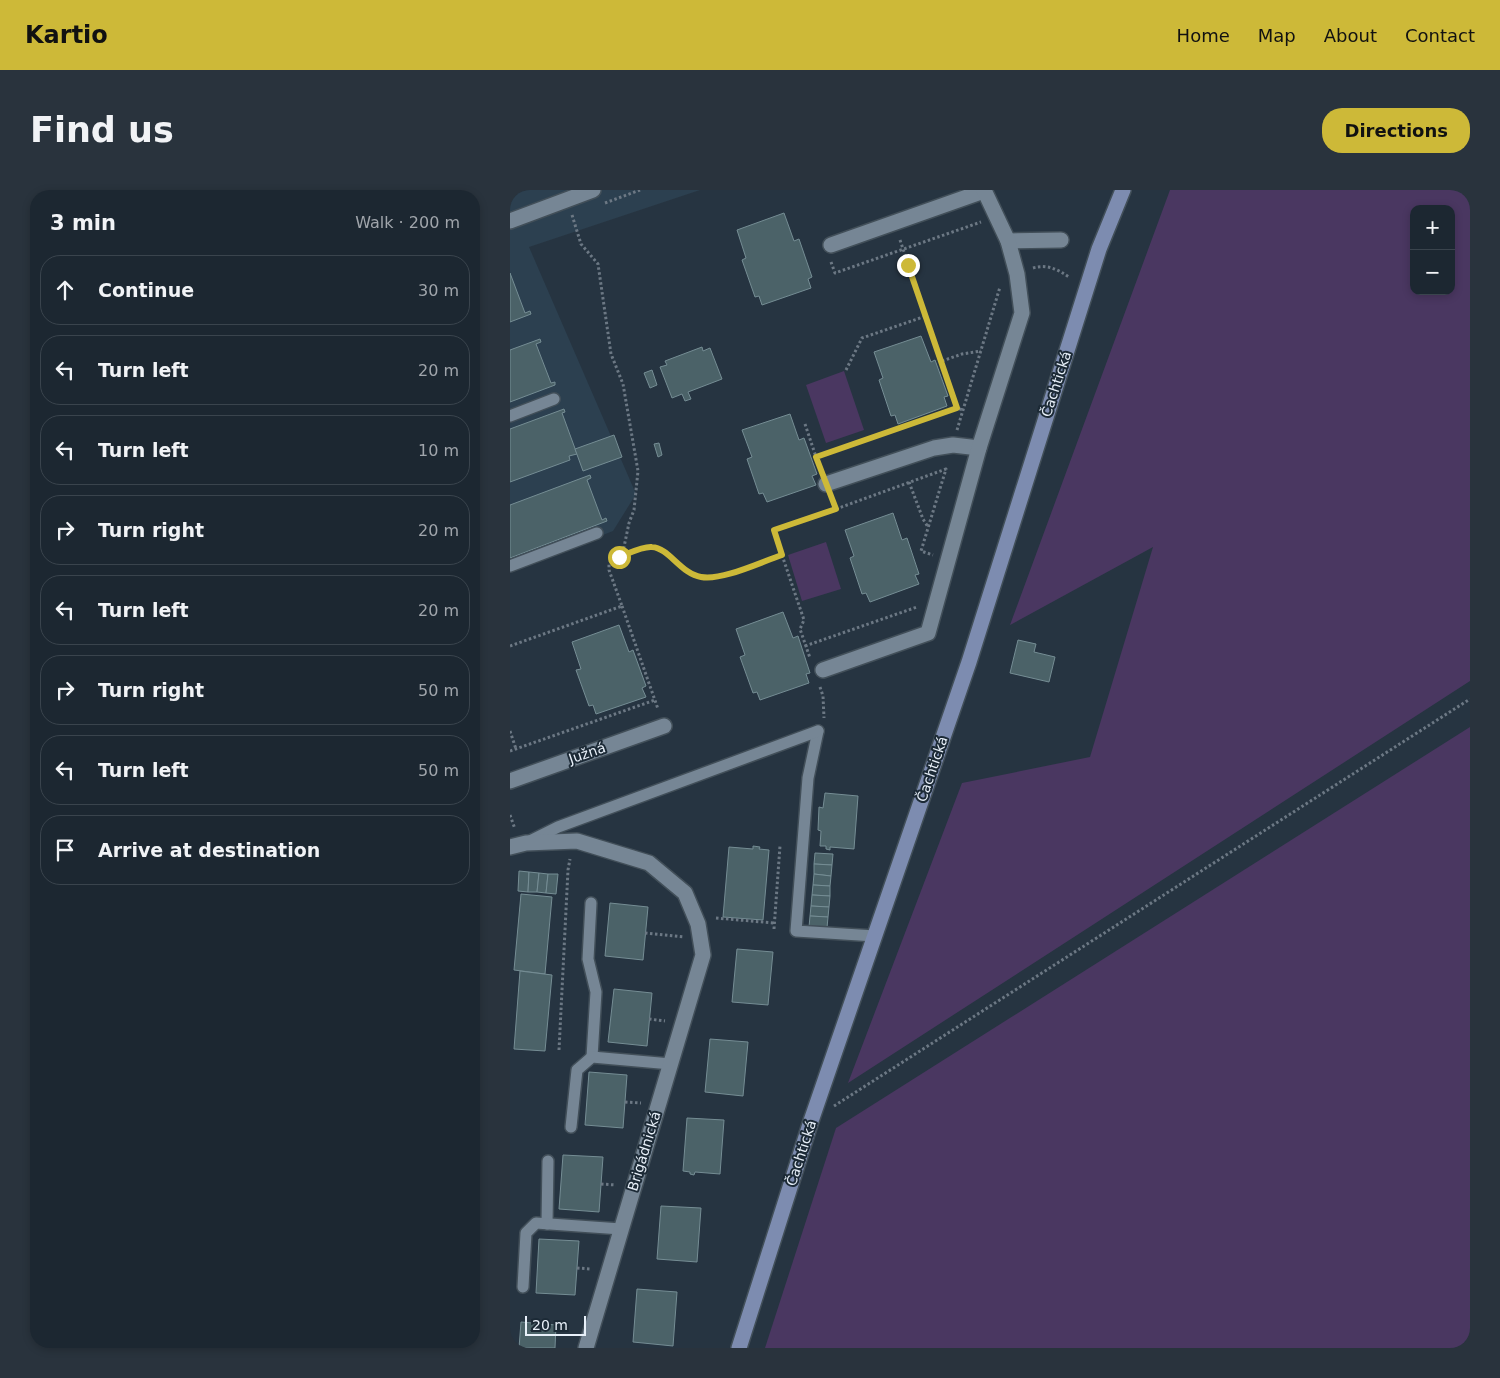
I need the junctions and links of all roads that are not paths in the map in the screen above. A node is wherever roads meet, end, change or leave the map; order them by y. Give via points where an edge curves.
1 (593, 190) edge
2 (1123, 190) edge
3 (984, 191) edge
4 (566, 195) edge
5 (510, 221) edge
6 (1061, 240) dead end
7 (1008, 241) junction
8 (831, 245) road end
9 (554, 399) dead end
10 (510, 416) edge
11 (979, 448) junction
12 (826, 484) road end
13 (597, 533) dead end
14 (510, 566) edge
15 (819, 671) road end
16 (664, 726) road end
17 (510, 780) edge
18 (518, 841) edge
19 (591, 903) dead end
20 (875, 936) junction
21 (592, 1057) junction
22 (671, 1064) junction
23 (571, 1127) dead end
24 (548, 1162) dead end
25 (547, 1224) junction
26 (621, 1229) junction
27 (523, 1287) dead end
28 (586, 1348) edge
29 (738, 1348) edge

1 - 4 street
2 - 20 main road, Čachtická via 1099,249 969,662
3 - 7 street
3 - 8 street
4 - 5 street
6 - 7 street
7 - 11 street via 1017,274 1022,313
9 - 10 lane
11 - 12 street via 953,445 934,448
11 - 15 street via 928,633
13 - 14 lane
16 - 17 street, Južná
18 - 20 lane via 818,731 808,778 796,931
18 - 22 street, Brigádnická via 577,841 650,862 686,893 698,924 703,955
19 - 21 lane via 588,959 596,992
20 - 29 main road, Čachtická
21 - 22 lane
21 - 23 lane via 577,1070
22 - 26 street, Brigádnická
24 - 25 lane
25 - 26 lane
25 - 27 lane via 536,1223 526,1232
26 - 28 street, Brigádnická

